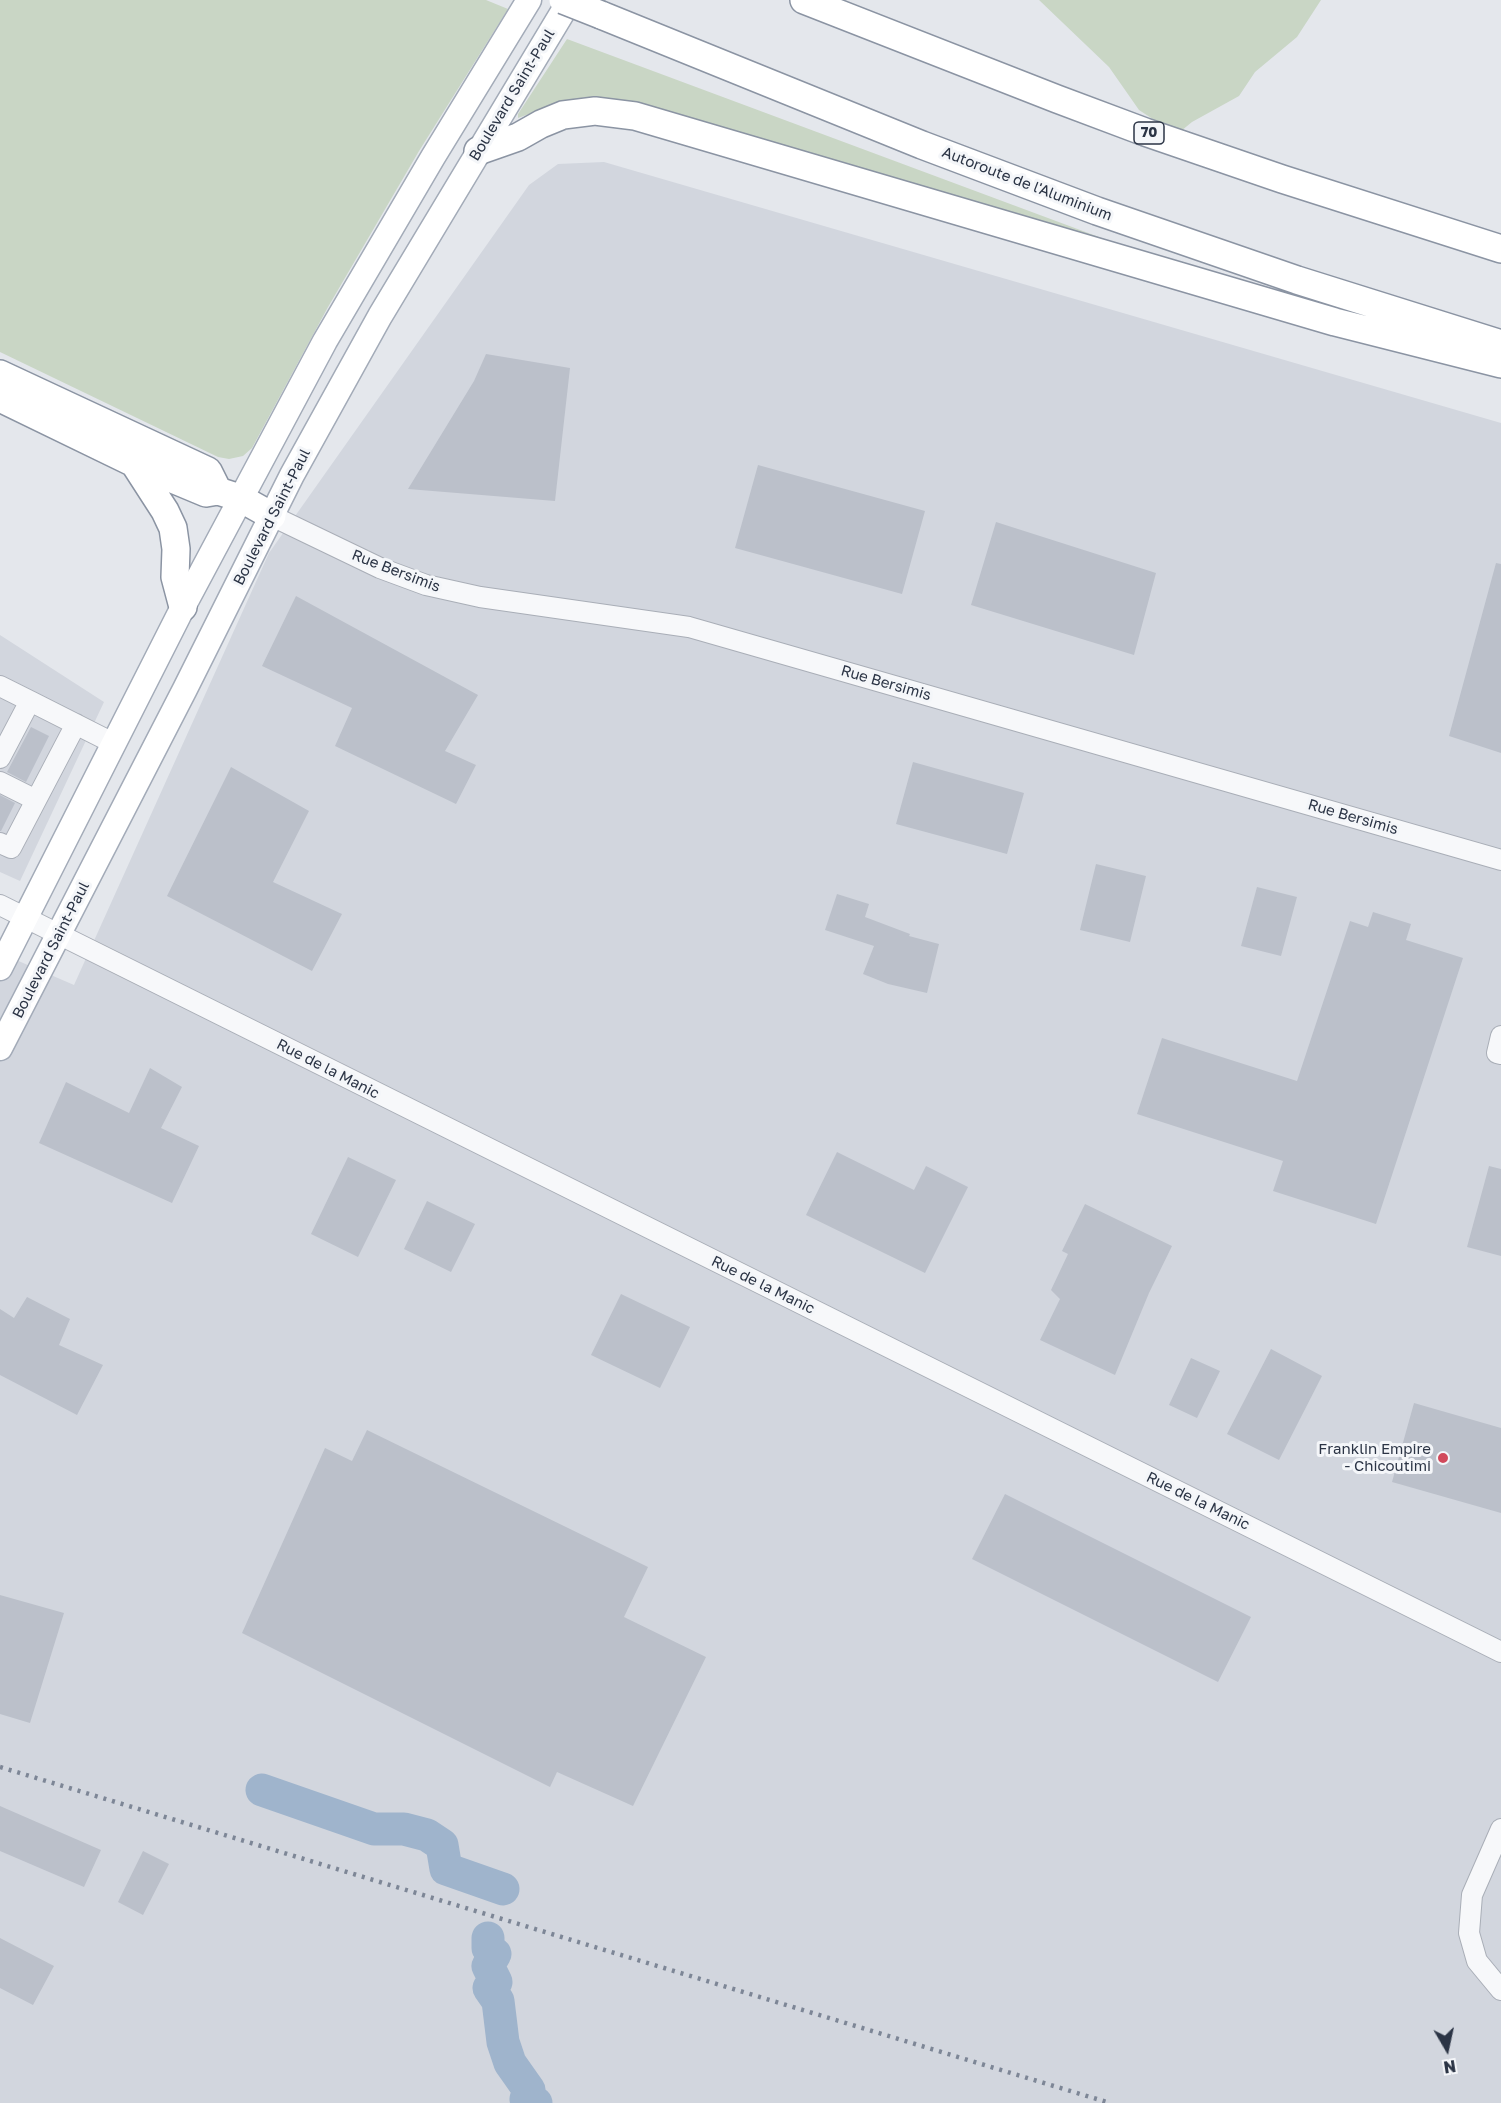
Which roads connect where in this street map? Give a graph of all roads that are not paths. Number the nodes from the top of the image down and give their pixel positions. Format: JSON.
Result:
{"nodes":[{"id":1,"x":529,"y":0,"type":"edge"},
{"id":2,"x":563,"y":0,"type":"edge"},
{"id":3,"x":570,"y":0,"type":"edge"},
{"id":4,"x":804,"y":0,"type":"edge"},
{"id":5,"x":478,"y":151,"type":"junction"},
{"id":6,"x":1501,"y":249,"type":"edge"},
{"id":7,"x":1501,"y":344,"type":"edge"},
{"id":8,"x":1501,"y":364,"type":"edge"},
{"id":9,"x":0,"y":374,"type":"edge"},
{"id":10,"x":0,"y":398,"type":"edge"},
{"id":11,"x":134,"y":463,"type":"junction"},
{"id":12,"x":229,"y":495,"type":"junction"},
{"id":13,"x":272,"y":516,"type":"junction"},
{"id":14,"x":183,"y":607,"type":"junction"},
{"id":15,"x":0,"y":686,"type":"edge"},
{"id":16,"x":30,"y":701,"type":"junction"},
{"id":17,"x":76,"y":724,"type":"junction"},
{"id":18,"x":115,"y":744,"type":"junction"},
{"id":19,"x":0,"y":758,"type":"edge"},
{"id":20,"x":0,"y":782,"type":"edge"},
{"id":21,"x":36,"y":800,"type":"junction"},
{"id":22,"x":0,"y":843,"type":"edge"},
{"id":23,"x":1501,"y":860,"type":"edge"},
{"id":24,"x":0,"y":905,"type":"edge"},
{"id":25,"x":25,"y":918,"type":"junction"},
{"id":26,"x":59,"y":935,"type":"junction"},
{"id":27,"x":0,"y":968,"type":"edge"},
{"id":28,"x":1501,"y":1036,"type":"edge"},
{"id":29,"x":0,"y":1048,"type":"edge"},
{"id":30,"x":1501,"y":1054,"type":"edge"},
{"id":31,"x":1501,"y":1652,"type":"edge"},
{"id":32,"x":1501,"y":1829,"type":"edge"},
{"id":33,"x":1501,"y":1989,"type":"edge"}],
"edges":[{"from":1,"to":12,"type":"main road"},
{"from":2,"to":7,"type":"highway","name":"Autoroute de l'Aluminium","bridge":true},
{"from":3,"to":5,"type":"main road","name":"Boulevard Saint-Paul"},
{"from":4,"to":6,"type":"highway","number":"70"},
{"from":5,"to":8,"type":"highway"},
{"from":5,"to":13,"type":"main road","name":"Boulevard Saint-Paul"},
{"from":9,"to":12,"type":"highway"},
{"from":10,"to":11,"type":"highway"},
{"from":11,"to":12,"type":"highway"},
{"from":11,"to":14,"type":"highway"},
{"from":12,"to":13,"type":"highway"},
{"from":12,"to":14,"type":"main road"},
{"from":13,"to":23,"type":"street","name":"Rue Bersimis"},
{"from":13,"to":26,"type":"main road","name":"Boulevard Saint-Paul"},
{"from":14,"to":18,"type":"main road"},
{"from":15,"to":16,"type":"street"},
{"from":16,"to":17,"type":"street"},
{"from":16,"to":19,"type":"street"},
{"from":17,"to":18,"type":"street"},
{"from":17,"to":21,"type":"street"},
{"from":18,"to":25,"type":"main road"},
{"from":20,"to":21,"type":"street"},
{"from":21,"to":22,"type":"street"},
{"from":24,"to":25,"type":"street","name":"Rue de la Manic"},
{"from":25,"to":26,"type":"street","name":"Rue de la Manic"},
{"from":25,"to":27,"type":"main road"},
{"from":26,"to":29,"type":"main road","name":"Boulevard Saint-Paul"},
{"from":26,"to":31,"type":"street","name":"Rue de la Manic"},
{"from":28,"to":30,"type":"street"},
{"from":32,"to":33,"type":"street"}]}
